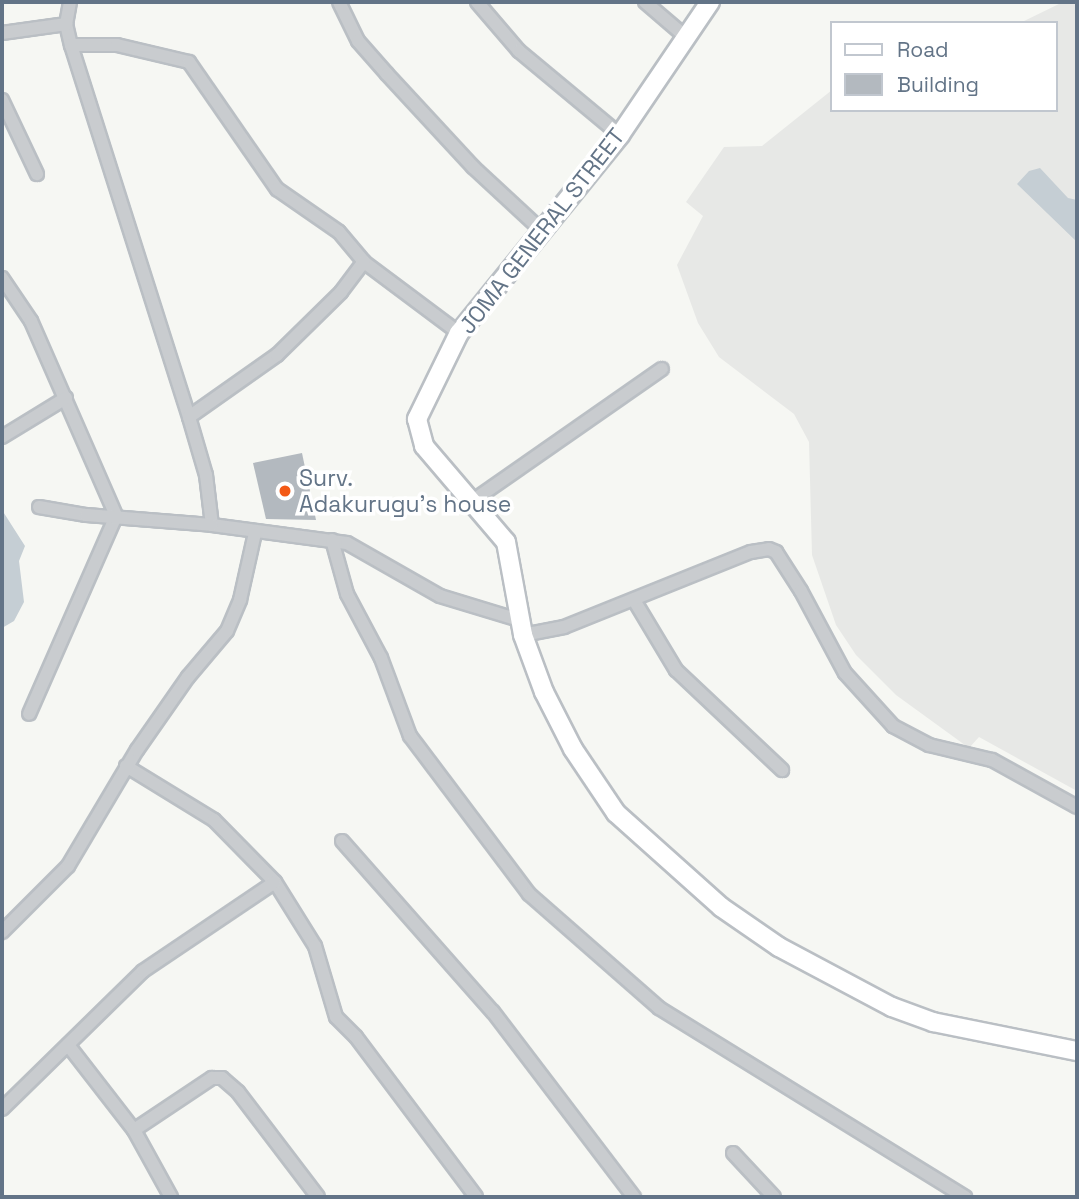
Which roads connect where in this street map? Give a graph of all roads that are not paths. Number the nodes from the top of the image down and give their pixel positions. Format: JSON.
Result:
{"nodes":[{"id":1,"x":70,"y":2,"type":"edge"},
{"id":2,"x":339,"y":2,"type":"edge"},
{"id":3,"x":477,"y":2,"type":"edge"},
{"id":4,"x":645,"y":2,"type":"edge"},
{"id":5,"x":710,"y":2,"type":"edge"},
{"id":6,"x":66,"y":24,"type":"junction"},
{"id":7,"x":2,"y":33,"type":"edge"},
{"id":8,"x":686,"y":37,"type":"junction"},
{"id":9,"x":71,"y":44,"type":"junction"},
{"id":10,"x":2,"y":100,"type":"edge"},
{"id":11,"x":620,"y":135,"type":"junction"},
{"id":12,"x":37,"y":174,"type":"dead end"},
{"id":13,"x":542,"y":231,"type":"junction"},
{"id":14,"x":364,"y":262,"type":"junction"},
{"id":15,"x":2,"y":278,"type":"edge"},
{"id":16,"x":459,"y":332,"type":"junction"},
{"id":17,"x":662,"y":369,"type":"dead end"},
{"id":18,"x":66,"y":398,"type":"junction"},
{"id":19,"x":189,"y":417,"type":"junction"},
{"id":20,"x":2,"y":437,"type":"edge"},
{"id":21,"x":474,"y":500,"type":"junction"},
{"id":22,"x":39,"y":507,"type":"dead end"},
{"id":23,"x":116,"y":516,"type":"junction"},
{"id":24,"x":212,"y":524,"type":"junction"},
{"id":25,"x":255,"y":533,"type":"junction"},
{"id":26,"x":332,"y":540,"type":"junction"},
{"id":27,"x":634,"y":600,"type":"junction"},
{"id":28,"x":521,"y":628,"type":"junction"},
{"id":29,"x":29,"y":714,"type":"dead end"},
{"id":30,"x":127,"y":766,"type":"junction"},
{"id":31,"x":782,"y":769,"type":"dead end"},
{"id":32,"x":1077,"y":807,"type":"edge"},
{"id":33,"x":342,"y":841,"type":"dead end"},
{"id":34,"x":275,"y":882,"type":"junction"},
{"id":35,"x":2,"y":932,"type":"edge"},
{"id":36,"x":68,"y":1045,"type":"junction"},
{"id":37,"x":1077,"y":1051,"type":"edge"},
{"id":38,"x":2,"y":1109,"type":"edge"},
{"id":39,"x":134,"y":1130,"type":"junction"},
{"id":40,"x":733,"y":1153,"type":"dead end"},
{"id":41,"x":172,"y":1197,"type":"edge"},
{"id":42,"x":318,"y":1197,"type":"edge"},
{"id":43,"x":477,"y":1197,"type":"edge"},
{"id":44,"x":634,"y":1197,"type":"edge"},
{"id":45,"x":774,"y":1197,"type":"edge"},
{"id":46,"x":965,"y":1197,"type":"edge"}],
"edges":[{"from":1,"to":6,"type":"street"},
{"from":2,"to":13,"type":"street"},
{"from":3,"to":11,"type":"street"},
{"from":4,"to":8,"type":"street"},
{"from":5,"to":8,"type":"street","name":"JOMA GENERAL STREET"},
{"from":6,"to":7,"type":"street"},
{"from":6,"to":9,"type":"street"},
{"from":8,"to":11,"type":"street","name":"JOMA GENERAL STREET"},
{"from":9,"to":14,"type":"street"},
{"from":9,"to":19,"type":"street"},
{"from":10,"to":12,"type":"street"},
{"from":11,"to":13,"type":"street","name":"JOMA GENERAL STREET"},
{"from":13,"to":16,"type":"street","name":"JOMA GENERAL STREET"},
{"from":14,"to":16,"type":"street"},
{"from":14,"to":19,"type":"street"},
{"from":15,"to":18,"type":"street"},
{"from":16,"to":21,"type":"street","name":"JOMA GENERAL STREET"},
{"from":17,"to":21,"type":"street"},
{"from":18,"to":20,"type":"street"},
{"from":18,"to":23,"type":"street"},
{"from":19,"to":24,"type":"street"},
{"from":21,"to":28,"type":"street","name":"JOMA GENERAL STREET"},
{"from":22,"to":23,"type":"street"},
{"from":23,"to":24,"type":"street"},
{"from":23,"to":29,"type":"street"},
{"from":24,"to":25,"type":"street"},
{"from":25,"to":26,"type":"street"},
{"from":25,"to":30,"type":"street"},
{"from":26,"to":28,"type":"street"},
{"from":26,"to":46,"type":"street"},
{"from":27,"to":28,"type":"street"},
{"from":27,"to":31,"type":"street"},
{"from":27,"to":32,"type":"street"},
{"from":28,"to":37,"type":"street","name":"JOMA GENERAL STREET"},
{"from":30,"to":34,"type":"street"},
{"from":30,"to":35,"type":"street"},
{"from":33,"to":44,"type":"street"},
{"from":34,"to":36,"type":"street"},
{"from":34,"to":43,"type":"street"},
{"from":36,"to":38,"type":"street"},
{"from":36,"to":39,"type":"street"},
{"from":39,"to":41,"type":"street"},
{"from":39,"to":42,"type":"street"},
{"from":40,"to":45,"type":"street"}]}
